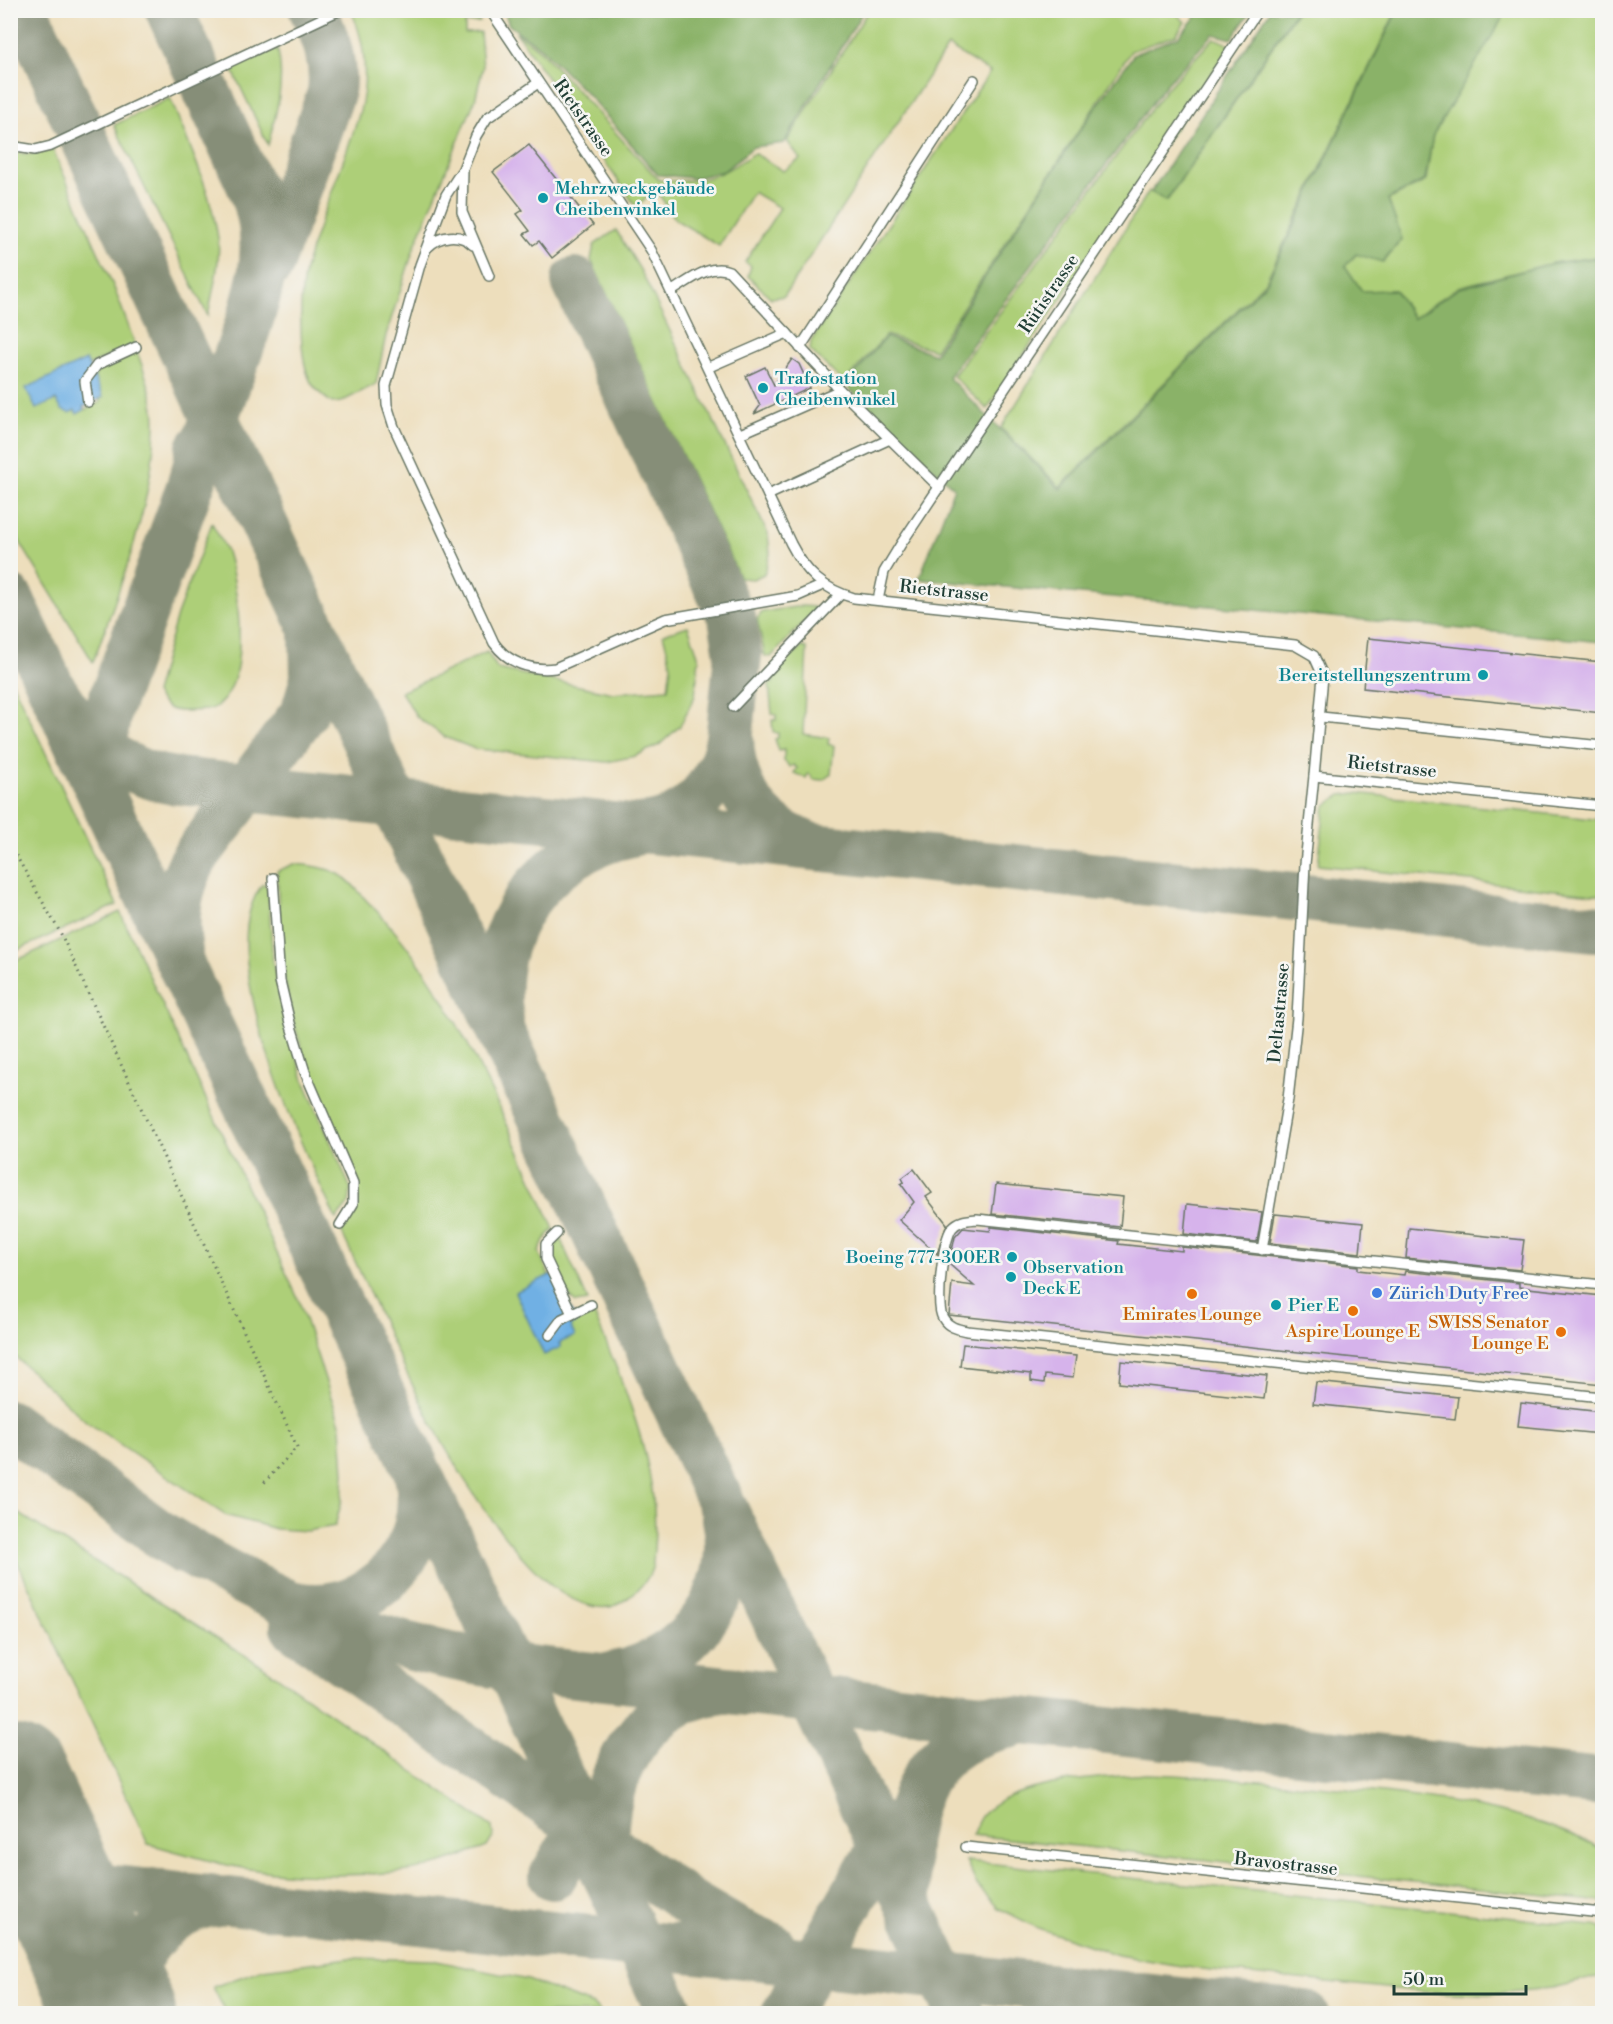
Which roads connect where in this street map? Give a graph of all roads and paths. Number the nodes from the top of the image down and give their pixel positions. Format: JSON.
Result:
{"nodes":[{"id":1,"x":340,"y":10,"type":"edge"},
{"id":2,"x":490,"y":10,"type":"edge"},
{"id":3,"x":1258,"y":10,"type":"edge"},
{"id":4,"x":974,"y":80,"type":"dead end"},
{"id":5,"x":538,"y":83,"type":"junction"},
{"id":6,"x":10,"y":146,"type":"edge"},
{"id":7,"x":463,"y":169,"type":"junction"},
{"id":8,"x":426,"y":249,"type":"junction"},
{"id":9,"x":477,"y":249,"type":"junction"},
{"id":10,"x":489,"y":276,"type":"dead end"},
{"id":11,"x":672,"y":291,"type":"junction"},
{"id":12,"x":787,"y":333,"type":"junction"},
{"id":13,"x":136,"y":347,"type":"dead end"},
{"id":14,"x":800,"y":348,"type":"junction"},
{"id":15,"x":709,"y":368,"type":"junction"},
{"id":16,"x":840,"y":390,"type":"junction"},
{"id":17,"x":88,"y":402,"type":"dead end"},
{"id":18,"x":740,"y":434,"type":"junction"},
{"id":19,"x":890,"y":439,"type":"junction"},
{"id":20,"x":940,"y":488,"type":"junction"},
{"id":21,"x":768,"y":495,"type":"junction"},
{"id":22,"x":823,"y":585,"type":"junction"},
{"id":23,"x":842,"y":594,"type":"junction"},
{"id":24,"x":878,"y":600,"type":"junction"},
{"id":25,"x":733,"y":707,"type":"dead end"},
{"id":26,"x":1321,"y":717,"type":"junction"},
{"id":27,"x":1602,"y":746,"type":"edge"},
{"id":28,"x":1314,"y":776,"type":"junction"},
{"id":29,"x":1602,"y":806,"type":"edge"},
{"id":30,"x":10,"y":845,"type":"edge"},
{"id":31,"x":273,"y":878,"type":"dead end"},
{"id":32,"x":340,"y":1225,"type":"dead end"},
{"id":33,"x":557,"y":1233,"type":"dead end"},
{"id":34,"x":1262,"y":1250,"type":"junction"},
{"id":35,"x":1602,"y":1285,"type":"edge"},
{"id":36,"x":591,"y":1305,"type":"dead end"},
{"id":37,"x":572,"y":1314,"type":"junction"},
{"id":38,"x":550,"y":1335,"type":"dead end"},
{"id":39,"x":1602,"y":1397,"type":"edge"},
{"id":40,"x":262,"y":1485,"type":"dead end"},
{"id":41,"x":966,"y":1847,"type":"dead end"},
{"id":42,"x":1602,"y":1913,"type":"edge"}],
"edges":[{"from":1,"to":6,"type":"lane"},
{"from":2,"to":5,"type":"lane","name":"Rietstrasse"},
{"from":3,"to":20,"type":"lane","name":"Rütistrasse"},
{"from":4,"to":14,"type":"lane"},
{"from":5,"to":7,"type":"lane"},
{"from":5,"to":11,"type":"lane","name":"Rietstrasse"},
{"from":7,"to":8,"type":"lane"},
{"from":7,"to":9,"type":"lane"},
{"from":8,"to":9,"type":"lane"},
{"from":8,"to":22,"type":"lane"},
{"from":9,"to":10,"type":"lane"},
{"from":11,"to":12,"type":"lane"},
{"from":11,"to":15,"type":"lane","name":"Rietstrasse"},
{"from":12,"to":14,"type":"lane"},
{"from":12,"to":15,"type":"lane"},
{"from":13,"to":17,"type":"lane"},
{"from":14,"to":16,"type":"lane"},
{"from":15,"to":18,"type":"lane","name":"Rietstrasse"},
{"from":16,"to":18,"type":"lane"},
{"from":16,"to":19,"type":"lane"},
{"from":18,"to":21,"type":"lane","name":"Rietstrasse"},
{"from":19,"to":20,"type":"lane"},
{"from":19,"to":21,"type":"lane"},
{"from":20,"to":24,"type":"lane","name":"Rütistrasse"},
{"from":21,"to":22,"type":"lane","name":"Rietstrasse"},
{"from":22,"to":23,"type":"lane","name":"Rietstrasse"},
{"from":23,"to":24,"type":"lane","name":"Rietstrasse"},
{"from":23,"to":25,"type":"lane"},
{"from":24,"to":26,"type":"lane","name":"Rietstrasse"},
{"from":26,"to":27,"type":"lane"},
{"from":26,"to":28,"type":"lane","name":"Rietstrasse"},
{"from":28,"to":29,"type":"lane","name":"Rietstrasse"},
{"from":28,"to":34,"type":"lane","name":"Deltastrasse"},
{"from":30,"to":40,"type":"path"},
{"from":31,"to":32,"type":"lane"},
{"from":33,"to":37,"type":"lane"},
{"from":34,"to":35,"type":"lane"},
{"from":34,"to":39,"type":"lane"},
{"from":36,"to":37,"type":"lane"},
{"from":37,"to":38,"type":"lane"},
{"from":41,"to":42,"type":"lane","name":"Bravostrasse"}]}
